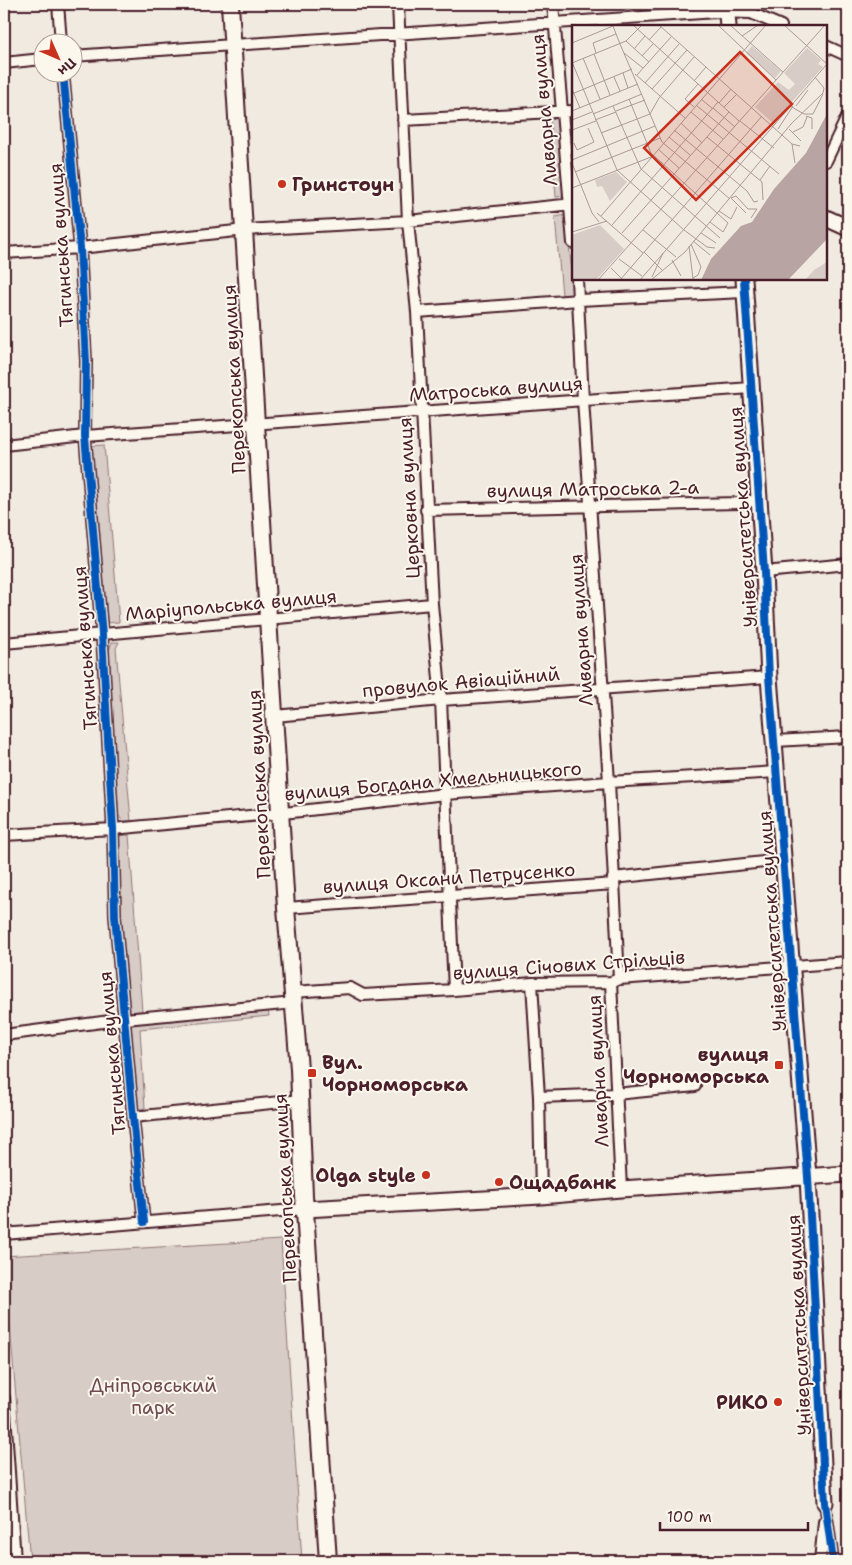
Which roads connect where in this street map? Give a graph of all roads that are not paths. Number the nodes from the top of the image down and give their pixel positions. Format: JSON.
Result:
{"nodes":[{"id":1,"x":58,"y":4,"type":"edge"},
{"id":2,"x":230,"y":4,"type":"edge"},
{"id":3,"x":398,"y":4,"type":"edge"},
{"id":4,"x":553,"y":4,"type":"edge"},
{"id":5,"x":727,"y":14,"type":"edge"},
{"id":6,"x":554,"y":23,"type":"junction"},
{"id":7,"x":779,"y":25,"type":"edge"},
{"id":8,"x":60,"y":32,"type":"edge"},
{"id":9,"x":400,"y":33,"type":"junction"},
{"id":10,"x":232,"y":45,"type":"junction"},
{"id":11,"x":827,"y":46,"type":"edge"},
{"id":12,"x":82,"y":55,"type":"edge"},
{"id":13,"x":848,"y":56,"type":"edge"},
{"id":14,"x":32,"y":60,"type":"edge"},
{"id":15,"x":4,"y":63,"type":"edge"},
{"id":16,"x":64,"y":82,"type":"edge"},
{"id":17,"x":572,"y":111,"type":"edge"},
{"id":18,"x":562,"y":112,"type":"junction"},
{"id":19,"x":848,"y":115,"type":"edge"},
{"id":20,"x":403,"y":120,"type":"junction"},
{"id":21,"x":827,"y":159,"type":"edge"},
{"id":22,"x":571,"y":204,"type":"edge"},
{"id":23,"x":827,"y":218,"type":"edge"},
{"id":24,"x":408,"y":221,"type":"junction"},
{"id":25,"x":572,"y":223,"type":"edge"},
{"id":26,"x":848,"y":228,"type":"edge"},
{"id":27,"x":245,"y":230,"type":"junction"},
{"id":28,"x":80,"y":248,"type":"junction"},
{"id":29,"x":4,"y":253,"type":"edge"},
{"id":30,"x":577,"y":280,"type":"edge"},
{"id":31,"x":744,"y":285,"type":"edge"},
{"id":32,"x":579,"y":300,"type":"junction"},
{"id":33,"x":417,"y":312,"type":"junction"},
{"id":34,"x":751,"y":388,"type":"junction"},
{"id":35,"x":583,"y":400,"type":"junction"},
{"id":36,"x":422,"y":412,"type":"junction"},
{"id":37,"x":257,"y":425,"type":"junction"},
{"id":38,"x":84,"y":436,"type":"junction"},
{"id":39,"x":4,"y":445,"type":"edge"},
{"id":40,"x":759,"y":500,"type":"junction"},
{"id":41,"x":590,"y":507,"type":"junction"},
{"id":42,"x":426,"y":510,"type":"junction"},
{"id":43,"x":848,"y":564,"type":"edge"},
{"id":44,"x":764,"y":572,"type":"junction"},
{"id":45,"x":432,"y":604,"type":"junction"},
{"id":46,"x":269,"y":620,"type":"junction"},
{"id":47,"x":102,"y":635,"type":"junction"},
{"id":48,"x":4,"y":643,"type":"edge"},
{"id":49,"x":769,"y":677,"type":"junction"},
{"id":50,"x":602,"y":688,"type":"junction"},
{"id":51,"x":441,"y":700,"type":"junction"},
{"id":52,"x":275,"y":716,"type":"junction"},
{"id":53,"x":848,"y":737,"type":"edge"},
{"id":54,"x":775,"y":741,"type":"junction"},
{"id":55,"x":777,"y":772,"type":"junction"},
{"id":56,"x":609,"y":782,"type":"junction"},
{"id":57,"x":445,"y":794,"type":"junction"},
{"id":58,"x":280,"y":813,"type":"junction"},
{"id":59,"x":113,"y":829,"type":"junction"},
{"id":60,"x":4,"y":835,"type":"edge"},
{"id":61,"x":783,"y":860,"type":"junction"},
{"id":62,"x":613,"y":881,"type":"junction"},
{"id":63,"x":448,"y":895,"type":"junction"},
{"id":64,"x":286,"y":908,"type":"junction"},
{"id":65,"x":848,"y":962,"type":"edge"},
{"id":66,"x":791,"y":966,"type":"junction"},
{"id":67,"x":615,"y":980,"type":"junction"},
{"id":68,"x":532,"y":984,"type":"junction"},
{"id":69,"x":454,"y":990,"type":"junction"},
{"id":70,"x":294,"y":997,"type":"junction"},
{"id":71,"x":125,"y":1018,"type":"junction"},
{"id":72,"x":4,"y":1035,"type":"edge"},
{"id":73,"x":695,"y":1086,"type":"dead end"},
{"id":74,"x":616,"y":1094,"type":"junction"},
{"id":75,"x":539,"y":1096,"type":"junction"},
{"id":76,"x":301,"y":1100,"type":"junction"},
{"id":77,"x":133,"y":1116,"type":"junction"},
{"id":78,"x":848,"y":1174,"type":"edge"},
{"id":79,"x":808,"y":1177,"type":"junction"},
{"id":80,"x":621,"y":1189,"type":"junction"},
{"id":81,"x":541,"y":1196,"type":"junction"},
{"id":82,"x":305,"y":1209,"type":"junction"},
{"id":83,"x":144,"y":1222,"type":"junction"},
{"id":84,"x":4,"y":1234,"type":"edge"},
{"id":85,"x":4,"y":1398,"type":"edge"},
{"id":86,"x":4,"y":1416,"type":"edge"},
{"id":87,"x":826,"y":1504,"type":"junction"},
{"id":88,"x":14,"y":1530,"type":"junction"},
{"id":89,"x":4,"y":1538,"type":"edge"},
{"id":90,"x":15,"y":1561,"type":"edge"},
{"id":91,"x":328,"y":1561,"type":"edge"},
{"id":92,"x":820,"y":1561,"type":"edge"},
{"id":93,"x":833,"y":1561,"type":"edge"}],
"edges":[{"from":1,"to":8,"type":"street"},
{"from":2,"to":10,"type":"main road","name":"Перекопська вулиця"},
{"from":3,"to":9,"type":"street","name":"Церковна вулиця"},
{"from":4,"to":6,"type":"street","name":"Ливарна вулиця"},
{"from":5,"to":6,"type":"street"},
{"from":5,"to":7,"type":"street"},
{"from":6,"to":9,"type":"street"},
{"from":6,"to":18,"type":"street","name":"Ливарна вулиця"},
{"from":9,"to":10,"type":"street"},
{"from":9,"to":20,"type":"street","name":"Церковна вулиця"},
{"from":10,"to":12,"type":"street"},
{"from":10,"to":27,"type":"main road","name":"Перекопська вулиця"},
{"from":11,"to":13,"type":"street"},
{"from":14,"to":15,"type":"street"},
{"from":16,"to":28,"type":"street","name":"Тягинська вулиця"},
{"from":17,"to":18,"type":"street"},
{"from":18,"to":20,"type":"street"},
{"from":18,"to":22,"type":"street","name":"Ливарна вулиця"},
{"from":19,"to":21,"type":"street"},
{"from":20,"to":24,"type":"street","name":"Церковна вулиця"},
{"from":22,"to":24,"type":"street"},
{"from":22,"to":25,"type":"street","name":"Ливарна вулиця"},
{"from":23,"to":26,"type":"street"},
{"from":24,"to":27,"type":"street"},
{"from":24,"to":33,"type":"street","name":"Церковна вулиця"},
{"from":27,"to":28,"type":"street"},
{"from":27,"to":37,"type":"main road","name":"Перекопська вулиця"},
{"from":28,"to":29,"type":"street"},
{"from":28,"to":38,"type":"street","name":"Тягинська вулиця"},
{"from":30,"to":32,"type":"street","name":"Ливарна вулиця"},
{"from":31,"to":32,"type":"street"},
{"from":31,"to":34,"type":"street","name":"Університетська вулиця"},
{"from":32,"to":33,"type":"street"},
{"from":32,"to":35,"type":"street","name":"Ливарна вулиця"},
{"from":33,"to":36,"type":"street","name":"Церковна вулиця"},
{"from":34,"to":35,"type":"street","name":"Матроська вулиця"},
{"from":34,"to":40,"type":"street","name":"Університетська вулиця"},
{"from":35,"to":36,"type":"street","name":"Матроська вулиця"},
{"from":35,"to":41,"type":"street","name":"Ливарна вулиця"},
{"from":36,"to":37,"type":"street","name":"Матроська вулиця"},
{"from":36,"to":42,"type":"street","name":"Церковна вулиця"},
{"from":37,"to":38,"type":"street","name":"Матроська вулиця"},
{"from":37,"to":46,"type":"main road","name":"Перекопська вулиця"},
{"from":38,"to":39,"type":"street","name":"Матроська вулиця"},
{"from":38,"to":47,"type":"street","name":"Тягинська вулиця"},
{"from":40,"to":41,"type":"street","name":"вулиця Матроська 2-а"},
{"from":40,"to":44,"type":"street","name":"Університетська вулиця"},
{"from":41,"to":42,"type":"street","name":"вулиця Матроська 2-а"},
{"from":41,"to":50,"type":"street","name":"Ливарна вулиця"},
{"from":42,"to":45,"type":"street","name":"Церковна вулиця"},
{"from":43,"to":44,"type":"street"},
{"from":44,"to":49,"type":"street","name":"Університетська вулиця"},
{"from":45,"to":46,"type":"street","name":"Маріупольська вулиця"},
{"from":45,"to":51,"type":"street","name":"Церковна вулиця"},
{"from":46,"to":47,"type":"street","name":"Маріупольська вулиця"},
{"from":46,"to":52,"type":"main road","name":"Перекопська вулиця"},
{"from":47,"to":48,"type":"street","name":"Маріупольська вулиця"},
{"from":47,"to":59,"type":"street","name":"Тягинська вулиця"},
{"from":49,"to":50,"type":"street","name":"провулок Авіаційний"},
{"from":49,"to":54,"type":"street","name":"Університетська вулиця"},
{"from":50,"to":51,"type":"street","name":"провулок Авіаційний"},
{"from":50,"to":56,"type":"street","name":"Ливарна вулиця"},
{"from":51,"to":52,"type":"street","name":"провулок Авіаційний"},
{"from":51,"to":57,"type":"street","name":"Церковна вулиця"},
{"from":52,"to":58,"type":"main road","name":"Перекопська вулиця"},
{"from":53,"to":54,"type":"street"},
{"from":54,"to":55,"type":"street","name":"Університетська вулиця"},
{"from":55,"to":56,"type":"street","name":"вулиця Богдана Хмельницького"},
{"from":55,"to":61,"type":"street","name":"Університетська вулиця"},
{"from":56,"to":57,"type":"street","name":"вулиця Богдана Хмельницького"},
{"from":56,"to":62,"type":"street","name":"Ливарна вулиця"},
{"from":57,"to":58,"type":"street","name":"вулиця Богдана Хмельницького"},
{"from":57,"to":63,"type":"street","name":"Церковна вулиця"},
{"from":58,"to":59,"type":"street","name":"вулиця Богдана Хмельницького"},
{"from":58,"to":64,"type":"main road","name":"Перекопська вулиця"},
{"from":59,"to":60,"type":"street","name":"вулиця Богдана Хмельницького"},
{"from":59,"to":71,"type":"street","name":"Тягинська вулиця"},
{"from":61,"to":62,"type":"street","name":"вулиця Оксани Петрусенко"},
{"from":61,"to":66,"type":"street","name":"Університетська вулиця"},
{"from":62,"to":63,"type":"street","name":"вулиця Оксани Петрусенко"},
{"from":62,"to":67,"type":"street","name":"Ливарна вулиця"},
{"from":63,"to":64,"type":"street","name":"вулиця Оксани Петрусенко"},
{"from":63,"to":69,"type":"street","name":"Церковна вулиця"},
{"from":64,"to":70,"type":"main road","name":"Перекопська вулиця"},
{"from":65,"to":66,"type":"street","name":"вулиця Січових Стрільців"},
{"from":66,"to":67,"type":"street","name":"вулиця Січових Стрільців"},
{"from":66,"to":79,"type":"street","name":"Університетська вулиця"},
{"from":67,"to":68,"type":"street","name":"вулиця Січових Стрільців"},
{"from":67,"to":74,"type":"street","name":"Ливарна вулиця"},
{"from":68,"to":69,"type":"street","name":"вулиця Січових Стрільців"},
{"from":68,"to":75,"type":"street"},
{"from":69,"to":70,"type":"street","name":"вулиця Січових Стрільців"},
{"from":70,"to":71,"type":"street","name":"вулиця Січових Стрільців"},
{"from":70,"to":76,"type":"main road","name":"Перекопська вулиця"},
{"from":71,"to":72,"type":"street","name":"вулиця Січових Стрільців"},
{"from":71,"to":77,"type":"street","name":"Тягинська вулиця"},
{"from":73,"to":74,"type":"street"},
{"from":74,"to":75,"type":"street"},
{"from":74,"to":80,"type":"street","name":"Ливарна вулиця"},
{"from":75,"to":81,"type":"street"},
{"from":76,"to":77,"type":"street"},
{"from":76,"to":82,"type":"main road","name":"Перекопська вулиця"},
{"from":77,"to":83,"type":"street","name":"Тягинська вулиця"},
{"from":78,"to":79,"type":"street"},
{"from":79,"to":80,"type":"street"},
{"from":79,"to":87,"type":"street","name":"Університетська вулиця"},
{"from":80,"to":81,"type":"street"},
{"from":81,"to":82,"type":"street"},
{"from":82,"to":83,"type":"street"},
{"from":82,"to":91,"type":"main road","name":"Перекопська вулиця"},
{"from":83,"to":84,"type":"street"},
{"from":85,"to":86,"type":"street"},
{"from":86,"to":88,"type":"street"},
{"from":87,"to":92,"type":"street","name":"Університетська вулиця"},
{"from":87,"to":93,"type":"street","name":"Університетська вулиця"},
{"from":88,"to":89,"type":"street"},
{"from":88,"to":90,"type":"street"}]}
